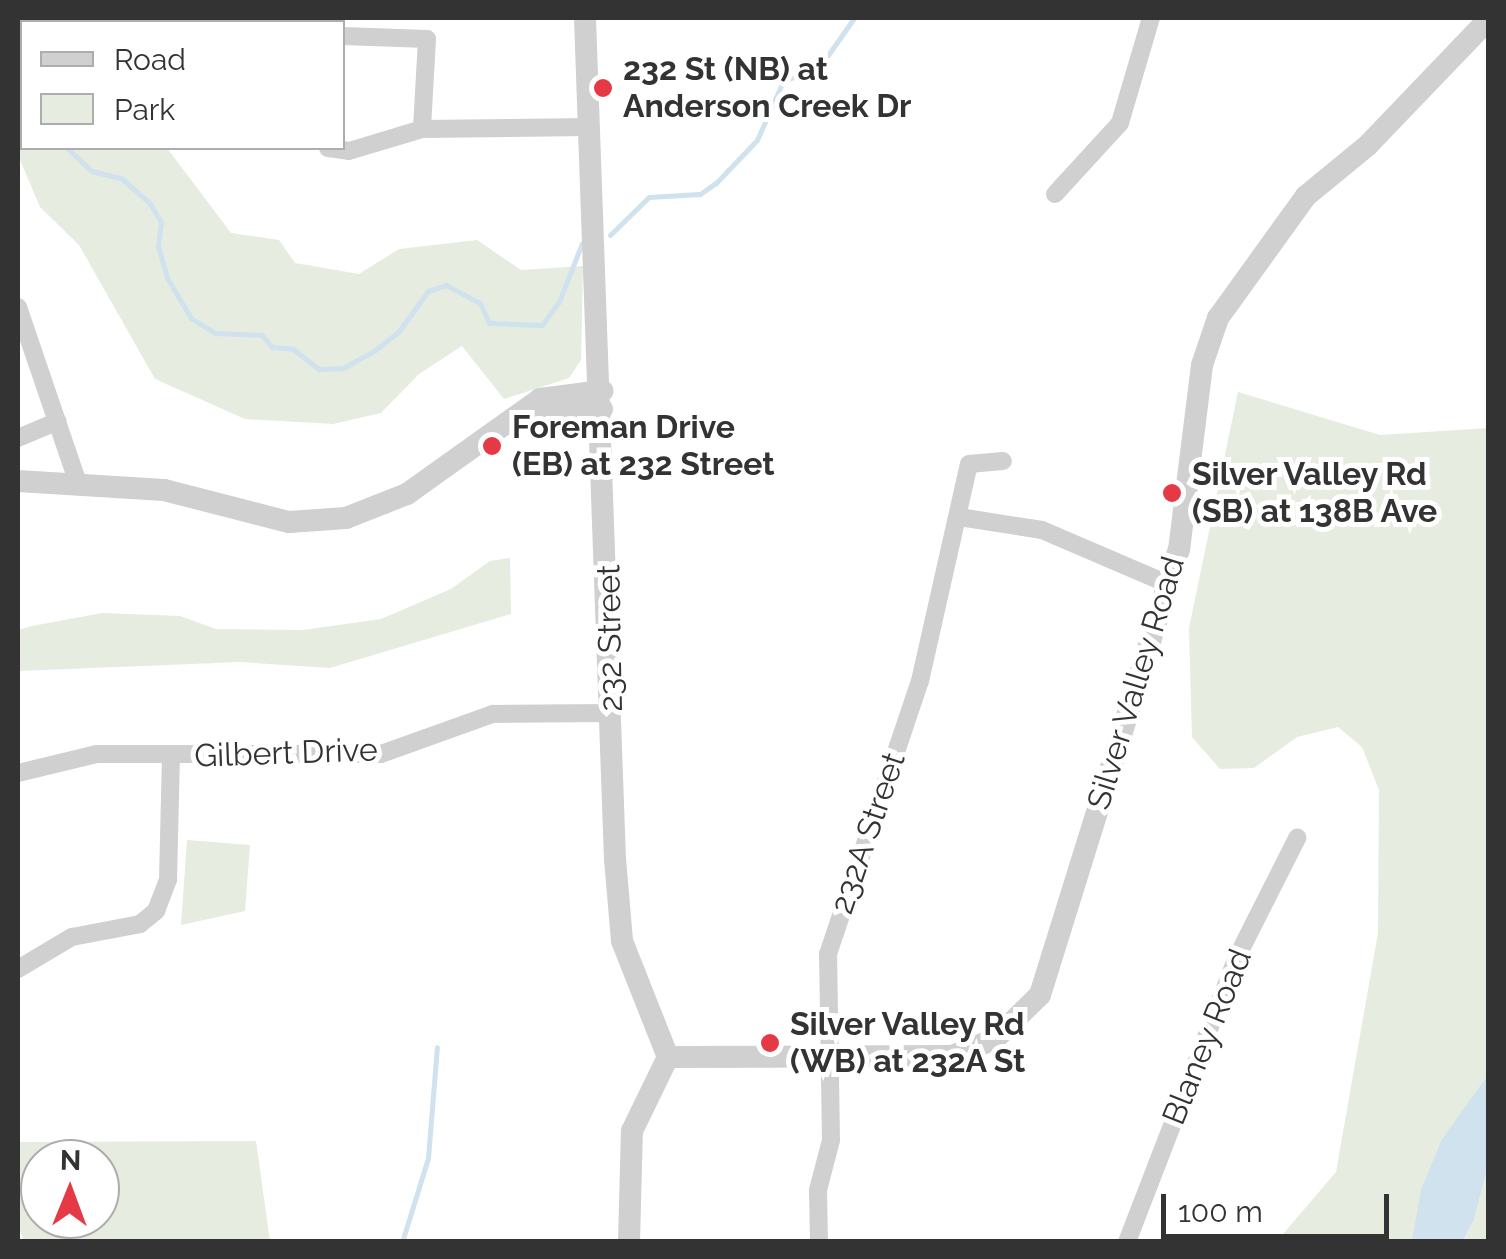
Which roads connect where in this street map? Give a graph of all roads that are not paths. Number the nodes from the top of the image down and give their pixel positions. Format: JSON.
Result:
{"nodes":[{"id":1,"x":585,"y":18,"type":"edge"},
{"id":2,"x":1151,"y":18,"type":"edge"},
{"id":3,"x":1488,"y":20,"type":"edge"},
{"id":4,"x":345,"y":36,"type":"edge"},
{"id":5,"x":588,"y":127,"type":"junction"},
{"id":6,"x":422,"y":129,"type":"junction"},
{"id":7,"x":342,"y":150,"type":"edge"},
{"id":8,"x":1055,"y":194,"type":"dead end"},
{"id":9,"x":18,"y":308,"type":"edge"},
{"id":10,"x":602,"y":400,"type":"junction"},
{"id":11,"x":58,"y":421,"type":"junction"},
{"id":12,"x":18,"y":438,"type":"edge"},
{"id":13,"x":1003,"y":461,"type":"dead end"},
{"id":14,"x":77,"y":480,"type":"junction"},
{"id":15,"x":18,"y":481,"type":"edge"},
{"id":16,"x":960,"y":517,"type":"junction"},
{"id":17,"x":1168,"y":584,"type":"junction"},
{"id":18,"x":611,"y":713,"type":"junction"},
{"id":19,"x":171,"y":756,"type":"junction"},
{"id":20,"x":18,"y":773,"type":"edge"},
{"id":21,"x":1298,"y":838,"type":"dead end"},
{"id":22,"x":18,"y":969,"type":"edge"},
{"id":23,"x":668,"y":1057,"type":"junction"},
{"id":24,"x":830,"y":1060,"type":"junction"},
{"id":25,"x":629,"y":1242,"type":"edge"},
{"id":26,"x":818,"y":1242,"type":"edge"},
{"id":27,"x":1127,"y":1242,"type":"edge"}],
"edges":[{"from":1,"to":5,"type":"street","name":"232 Street"},
{"from":2,"to":8,"type":"street"},
{"from":3,"to":17,"type":"street","name":"Silver Valley Road"},
{"from":4,"to":6,"type":"street"},
{"from":5,"to":6,"type":"street"},
{"from":5,"to":10,"type":"street","name":"232 Street"},
{"from":6,"to":7,"type":"street"},
{"from":9,"to":11,"type":"street"},
{"from":10,"to":14,"type":"street"},
{"from":10,"to":18,"type":"street","name":"232 Street"},
{"from":11,"to":12,"type":"street"},
{"from":11,"to":14,"type":"street"},
{"from":13,"to":16,"type":"street","name":"232A Street"},
{"from":14,"to":15,"type":"street"},
{"from":16,"to":17,"type":"street"},
{"from":16,"to":24,"type":"street","name":"232A Street"},
{"from":17,"to":24,"type":"street","name":"Silver Valley Road"},
{"from":18,"to":19,"type":"street","name":"Gilbert Drive"},
{"from":18,"to":23,"type":"street","name":"232 Street"},
{"from":19,"to":20,"type":"street","name":"Gilbert Drive"},
{"from":19,"to":22,"type":"street"},
{"from":21,"to":27,"type":"street","name":"Blaney Road"},
{"from":23,"to":24,"type":"street","name":"Silver Valley Road"},
{"from":23,"to":25,"type":"street"},
{"from":24,"to":26,"type":"street","name":"232A Street"}]}
